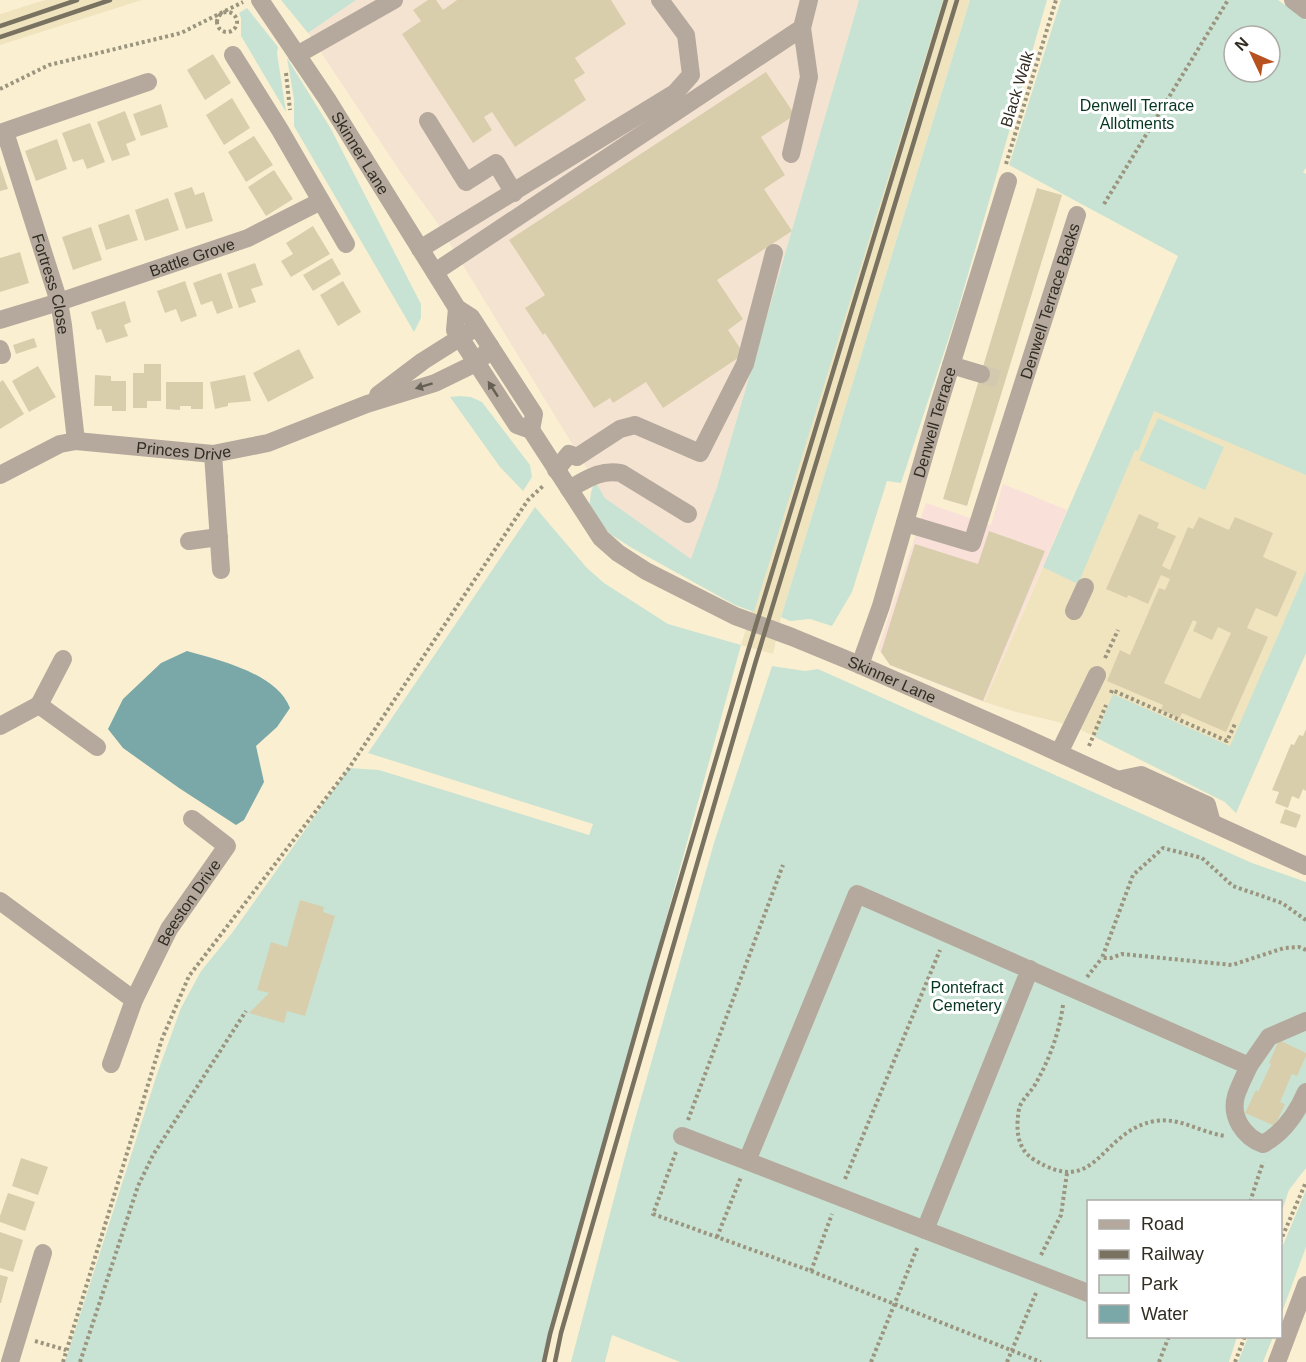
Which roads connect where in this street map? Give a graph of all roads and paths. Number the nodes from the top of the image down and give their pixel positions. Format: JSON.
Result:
{"nodes":[{"id":1,"x":247,"y":0,"type":"edge"},
{"id":2,"x":261,"y":0,"type":"edge"},
{"id":3,"x":394,"y":0,"type":"edge"},
{"id":4,"x":660,"y":0,"type":"edge"},
{"id":5,"x":809,"y":0,"type":"edge"},
{"id":6,"x":1056,"y":0,"type":"edge"},
{"id":7,"x":1228,"y":0,"type":"edge"},
{"id":8,"x":1293,"y":0,"type":"edge"},
{"id":9,"x":1306,"y":10,"type":"edge"},
{"id":10,"x":222,"y":13,"type":"junction"},
{"id":11,"x":802,"y":28,"type":"junction"},
{"id":12,"x":233,"y":55,"type":"dead end"},
{"id":13,"x":291,"y":61,"type":"junction"},
{"id":14,"x":148,"y":82,"type":"dead end"},
{"id":15,"x":0,"y":89,"type":"edge"},
{"id":16,"x":428,"y":121,"type":"dead end"},
{"id":17,"x":280,"y":129,"type":"junction"},
{"id":18,"x":2,"y":132,"type":"edge"},
{"id":19,"x":790,"y":154,"type":"dead end"},
{"id":20,"x":1008,"y":181,"type":"joint"},
{"id":21,"x":514,"y":193,"type":"junction"},
{"id":22,"x":321,"y":201,"type":"junction"},
{"id":23,"x":1104,"y":204,"type":"dead end"},
{"id":24,"x":1077,"y":214,"type":"dead end"},
{"id":25,"x":346,"y":244,"type":"dead end"},
{"id":26,"x":420,"y":249,"type":"junction"},
{"id":27,"x":774,"y":253,"type":"dead end"},
{"id":28,"x":435,"y":272,"type":"junction"},
{"id":29,"x":59,"y":302,"type":"junction"},
{"id":30,"x":457,"y":308,"type":"junction"},
{"id":31,"x":0,"y":320,"type":"edge"},
{"id":32,"x":477,"y":327,"type":"junction"},
{"id":33,"x":460,"y":338,"type":"junction"},
{"id":34,"x":490,"y":346,"type":"junction"},
{"id":35,"x":476,"y":363,"type":"junction"},
{"id":36,"x":951,"y":365,"type":"junction"},
{"id":37,"x":981,"y":374,"type":"tunnel mouth"},
{"id":38,"x":367,"y":404,"type":"junction"},
{"id":39,"x":531,"y":430,"type":"junction"},
{"id":40,"x":76,"y":441,"type":"junction"},
{"id":41,"x":213,"y":454,"type":"junction"},
{"id":42,"x":0,"y":475,"type":"edge"},
{"id":43,"x":552,"y":476,"type":"junction"},
{"id":44,"x":569,"y":489,"type":"junction"},
{"id":45,"x":688,"y":514,"type":"dead end"},
{"id":46,"x":905,"y":523,"type":"junction"},
{"id":47,"x":219,"y":537,"type":"junction"},
{"id":48,"x":189,"y":542,"type":"dead end"},
{"id":49,"x":221,"y":570,"type":"dead end"},
{"id":50,"x":1085,"y":587,"type":"dead end"},
{"id":51,"x":1074,"y":611,"type":"dead end"},
{"id":52,"x":1118,"y":630,"type":"dead end"},
{"id":53,"x":63,"y":660,"type":"dead end"},
{"id":54,"x":860,"y":665,"type":"junction"},
{"id":55,"x":1097,"y":675,"type":"joint"},
{"id":56,"x":39,"y":705,"type":"junction"},
{"id":57,"x":1235,"y":723,"type":"dead end"},
{"id":58,"x":0,"y":726,"type":"edge"},
{"id":59,"x":1089,"y":746,"type":"dead end"},
{"id":60,"x":97,"y":747,"type":"dead end"},
{"id":61,"x":1059,"y":753,"type":"junction"},
{"id":62,"x":192,"y":819,"type":"dead end"},
{"id":63,"x":1304,"y":859,"type":"edge"},
{"id":64,"x":783,"y":865,"type":"dead end"},
{"id":65,"x":0,"y":901,"type":"edge"},
{"id":66,"x":1306,"y":920,"type":"edge"},
{"id":67,"x":947,"y":933,"type":"junction"},
{"id":68,"x":1306,"y":950,"type":"edge"},
{"id":69,"x":1102,"y":958,"type":"junction"},
{"id":70,"x":1030,"y":969,"type":"junction"},
{"id":71,"x":1077,"y":989,"type":"junction"},
{"id":72,"x":134,"y":1000,"type":"junction"},
{"id":73,"x":246,"y":1011,"type":"dead end"},
{"id":74,"x":1306,"y":1020,"type":"edge"},
{"id":75,"x":111,"y":1064,"type":"dead end"},
{"id":76,"x":1249,"y":1066,"type":"junction"},
{"id":77,"x":1306,"y":1092,"type":"edge"},
{"id":78,"x":1240,"y":1125,"type":"junction"},
{"id":79,"x":682,"y":1136,"type":"junction"},
{"id":80,"x":1271,"y":1140,"type":"junction"},
{"id":81,"x":747,"y":1161,"type":"junction"},
{"id":82,"x":1067,"y":1173,"type":"junction"},
{"id":83,"x":1306,"y":1182,"type":"edge"},
{"id":84,"x":838,"y":1197,"type":"junction"},
{"id":85,"x":1251,"y":1200,"type":"edge"},
{"id":86,"x":925,"y":1230,"type":"junction"},
{"id":87,"x":717,"y":1237,"type":"junction"},
{"id":88,"x":1282,"y":1240,"type":"edge"},
{"id":89,"x":43,"y":1253,"type":"dead end"},
{"id":90,"x":811,"y":1271,"type":"junction"},
{"id":91,"x":1038,"y":1274,"type":"junction"},
{"id":92,"x":1306,"y":1285,"type":"edge"},
{"id":93,"x":1087,"y":1292,"type":"edge"},
{"id":94,"x":895,"y":1304,"type":"junction"},
{"id":95,"x":9,"y":1333,"type":"edge"},
{"id":96,"x":1168,"y":1338,"type":"edge"},
{"id":97,"x":1244,"y":1338,"type":"edge"},
{"id":98,"x":66,"y":1350,"type":"junction"},
{"id":99,"x":1012,"y":1350,"type":"junction"},
{"id":100,"x":9,"y":1362,"type":"edge"},
{"id":101,"x":63,"y":1362,"type":"edge"},
{"id":102,"x":80,"y":1362,"type":"edge"},
{"id":103,"x":872,"y":1362,"type":"edge"},
{"id":104,"x":1007,"y":1362,"type":"edge"},
{"id":105,"x":1041,"y":1362,"type":"edge"},
{"id":106,"x":1159,"y":1362,"type":"edge"},
{"id":107,"x":1235,"y":1362,"type":"edge"},
{"id":108,"x":1277,"y":1362,"type":"edge"}],
"edges":[{"from":1,"to":10,"type":"path"},
{"from":2,"to":13,"type":"street","name":"Skinner Lane"},
{"from":3,"to":13,"type":"street"},
{"from":4,"to":21,"type":"street"},
{"from":5,"to":11,"type":"street"},
{"from":6,"to":20,"type":"path","name":"Black Walk"},
{"from":7,"to":23,"type":"path"},
{"from":8,"to":9,"type":"street"},
{"from":10,"to":10,"type":"path"},
{"from":10,"to":15,"type":"path"},
{"from":11,"to":19,"type":"street"},
{"from":11,"to":28,"type":"street"},
{"from":12,"to":17,"type":"street"},
{"from":13,"to":17,"type":"path"},
{"from":13,"to":26,"type":"street","name":"Skinner Lane"},
{"from":14,"to":18,"type":"street","name":"Fortress Close"},
{"from":16,"to":21,"type":"street"},
{"from":17,"to":22,"type":"street"},
{"from":18,"to":29,"type":"street","name":"Fortress Close"},
{"from":20,"to":36,"type":"street","name":"Denwell Terrace"},
{"from":21,"to":26,"type":"street"},
{"from":22,"to":25,"type":"street"},
{"from":22,"to":29,"type":"street","name":"Battle Grove"},
{"from":24,"to":46,"type":"street","name":"Denwell Terrace Backs"},
{"from":26,"to":28,"type":"street","name":"Skinner Lane"},
{"from":27,"to":43,"type":"street"},
{"from":28,"to":30,"type":"street","name":"Skinner Lane"},
{"from":29,"to":31,"type":"street","name":"Battle Grove"},
{"from":29,"to":40,"type":"street","name":"Fortress Close"},
{"from":30,"to":32,"type":"street","name":"Skinner Lane"},
{"from":30,"to":33,"type":"street","name":"Skinner Lane"},
{"from":32,"to":33,"type":"street","name":"Princes Drive"},
{"from":32,"to":34,"type":"street","name":"Skinner Lane"},
{"from":33,"to":35,"type":"street","name":"Skinner Lane"},
{"from":33,"to":38,"type":"street","name":"Princes Drive"},
{"from":34,"to":35,"type":"street","name":"Princes Drive"},
{"from":34,"to":39,"type":"street","name":"Skinner Lane"},
{"from":35,"to":38,"type":"street","name":"Princes Drive","one_way":true},
{"from":39,"to":35,"type":"street","name":"Skinner Lane","one_way":true},
{"from":36,"to":37,"type":"street"},
{"from":36,"to":46,"type":"street","name":"Denwell Terrace"},
{"from":38,"to":41,"type":"street","name":"Princes Drive"},
{"from":39,"to":43,"type":"street","name":"Skinner Lane"},
{"from":40,"to":41,"type":"street","name":"Princes Drive"},
{"from":40,"to":42,"type":"street","name":"Princes Drive"},
{"from":41,"to":47,"type":"street"},
{"from":43,"to":44,"type":"street","name":"Skinner Lane"},
{"from":43,"to":98,"type":"path"},
{"from":44,"to":45,"type":"street"},
{"from":44,"to":54,"type":"street","name":"Skinner Lane"},
{"from":46,"to":54,"type":"street","name":"Denwell Terrace"},
{"from":47,"to":48,"type":"street"},
{"from":47,"to":49,"type":"street"},
{"from":50,"to":51,"type":"street"},
{"from":52,"to":55,"type":"path"},
{"from":53,"to":56,"type":"street"},
{"from":54,"to":61,"type":"street","name":"Skinner Lane"},
{"from":55,"to":61,"type":"street"},
{"from":56,"to":58,"type":"street"},
{"from":56,"to":60,"type":"street"},
{"from":57,"to":59,"type":"path"},
{"from":61,"to":63,"type":"street","name":"Skinner Lane"},
{"from":62,"to":72,"type":"street","name":"Beeston Drive"},
{"from":64,"to":79,"type":"path"},
{"from":65,"to":72,"type":"street"},
{"from":66,"to":69,"type":"path"},
{"from":67,"to":70,"type":"street"},
{"from":67,"to":81,"type":"street"},
{"from":67,"to":84,"type":"path"},
{"from":68,"to":69,"type":"path"},
{"from":69,"to":71,"type":"path"},
{"from":70,"to":71,"type":"street"},
{"from":70,"to":86,"type":"street"},
{"from":71,"to":76,"type":"street"},
{"from":71,"to":82,"type":"path"},
{"from":72,"to":75,"type":"street","name":"Beeston Drive"},
{"from":73,"to":102,"type":"path"},
{"from":74,"to":76,"type":"street"},
{"from":76,"to":78,"type":"street"},
{"from":77,"to":80,"type":"street"},
{"from":78,"to":80,"type":"street"},
{"from":78,"to":82,"type":"path"},
{"from":79,"to":81,"type":"street"},
{"from":79,"to":87,"type":"path"},
{"from":80,"to":85,"type":"path"},
{"from":81,"to":84,"type":"street"},
{"from":81,"to":87,"type":"path"},
{"from":82,"to":91,"type":"path"},
{"from":83,"to":88,"type":"path"},
{"from":84,"to":86,"type":"street"},
{"from":84,"to":90,"type":"path"},
{"from":86,"to":91,"type":"street"},
{"from":86,"to":94,"type":"path"},
{"from":87,"to":90,"type":"path"},
{"from":89,"to":95,"type":"street"},
{"from":90,"to":94,"type":"path"},
{"from":91,"to":93,"type":"street"},
{"from":91,"to":99,"type":"path"},
{"from":92,"to":108,"type":"street"},
{"from":94,"to":99,"type":"path"},
{"from":94,"to":103,"type":"path"},
{"from":95,"to":98,"type":"path"},
{"from":95,"to":100,"type":"street"},
{"from":96,"to":106,"type":"path"},
{"from":97,"to":107,"type":"path"},
{"from":98,"to":101,"type":"path"},
{"from":99,"to":104,"type":"path"},
{"from":99,"to":105,"type":"path"}]}
